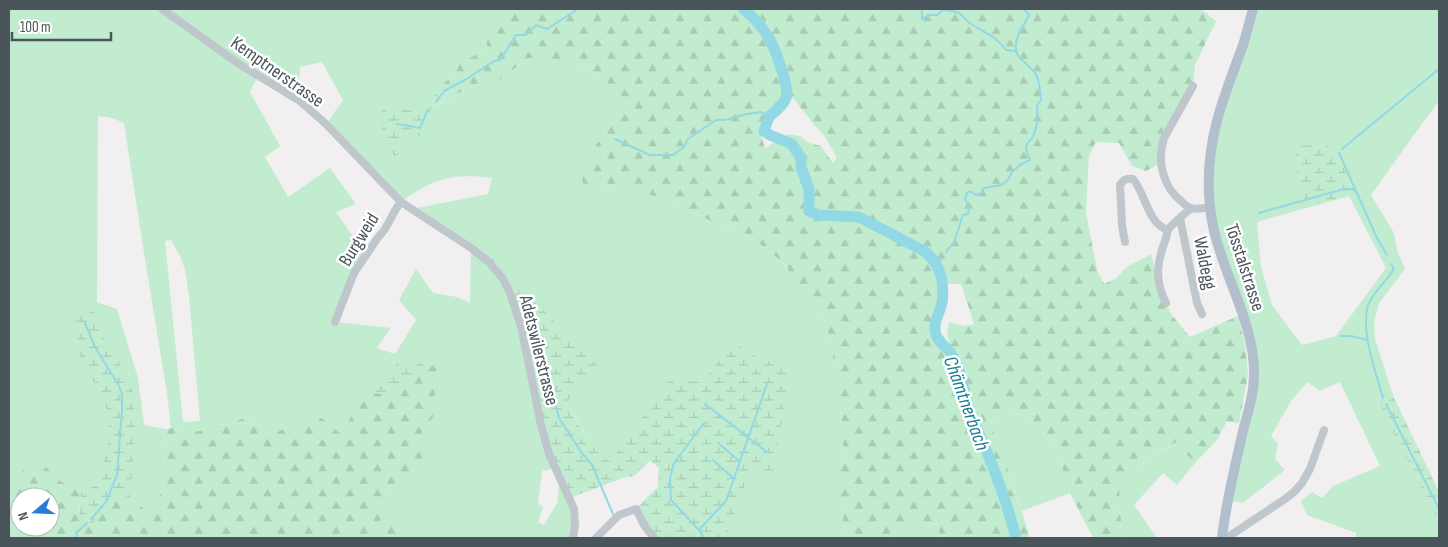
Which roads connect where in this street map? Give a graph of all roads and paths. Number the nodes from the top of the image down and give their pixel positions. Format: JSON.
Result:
{"nodes":[{"id":1,"x":162,"y":9,"type":"edge"},
{"id":2,"x":1253,"y":9,"type":"edge"},
{"id":3,"x":1192,"y":86,"type":"dead end"},
{"id":4,"x":401,"y":202,"type":"junction"},
{"id":5,"x":1210,"y":207,"type":"junction"},
{"id":6,"x":1191,"y":208,"type":"junction"},
{"id":7,"x":412,"y":209,"type":"joint"},
{"id":8,"x":1180,"y":218,"type":"junction"},
{"id":9,"x":1168,"y":230,"type":"junction"},
{"id":10,"x":1125,"y":242,"type":"dead end"},
{"id":11,"x":1166,"y":303,"type":"dead end"},
{"id":12,"x":1202,"y":314,"type":"dead end"},
{"id":13,"x":335,"y":322,"type":"dead end"},
{"id":14,"x":1324,"y":430,"type":"dead end"},
{"id":15,"x":573,"y":538,"type":"edge"},
{"id":16,"x":596,"y":538,"type":"edge"},
{"id":17,"x":654,"y":538,"type":"edge"},
{"id":18,"x":1222,"y":538,"type":"edge"}],
"edges":[{"from":1,"to":4,"type":"street","name":"Kemptnerstrasse"},
{"from":2,"to":5,"type":"main road","name":"Tösstalstrasse"},
{"from":3,"to":6,"type":"street"},
{"from":4,"to":7,"type":"street","name":"Kemptnerstrasse"},
{"from":4,"to":13,"type":"street","name":"Burgweid"},
{"from":5,"to":6,"type":"street"},
{"from":5,"to":18,"type":"main road","name":"Tösstalstrasse"},
{"from":6,"to":8,"type":"street","name":"Waldegg"},
{"from":7,"to":15,"type":"street","name":"Adetswilerstrasse"},
{"from":8,"to":9,"type":"street","name":"Waldegg"},
{"from":8,"to":12,"type":"street","name":"Waldegg"},
{"from":9,"to":10,"type":"street","name":"Waldegg"},
{"from":9,"to":11,"type":"street","name":"Waldegg"},
{"from":14,"to":18,"type":"street"},
{"from":16,"to":17,"type":"street"}]}
